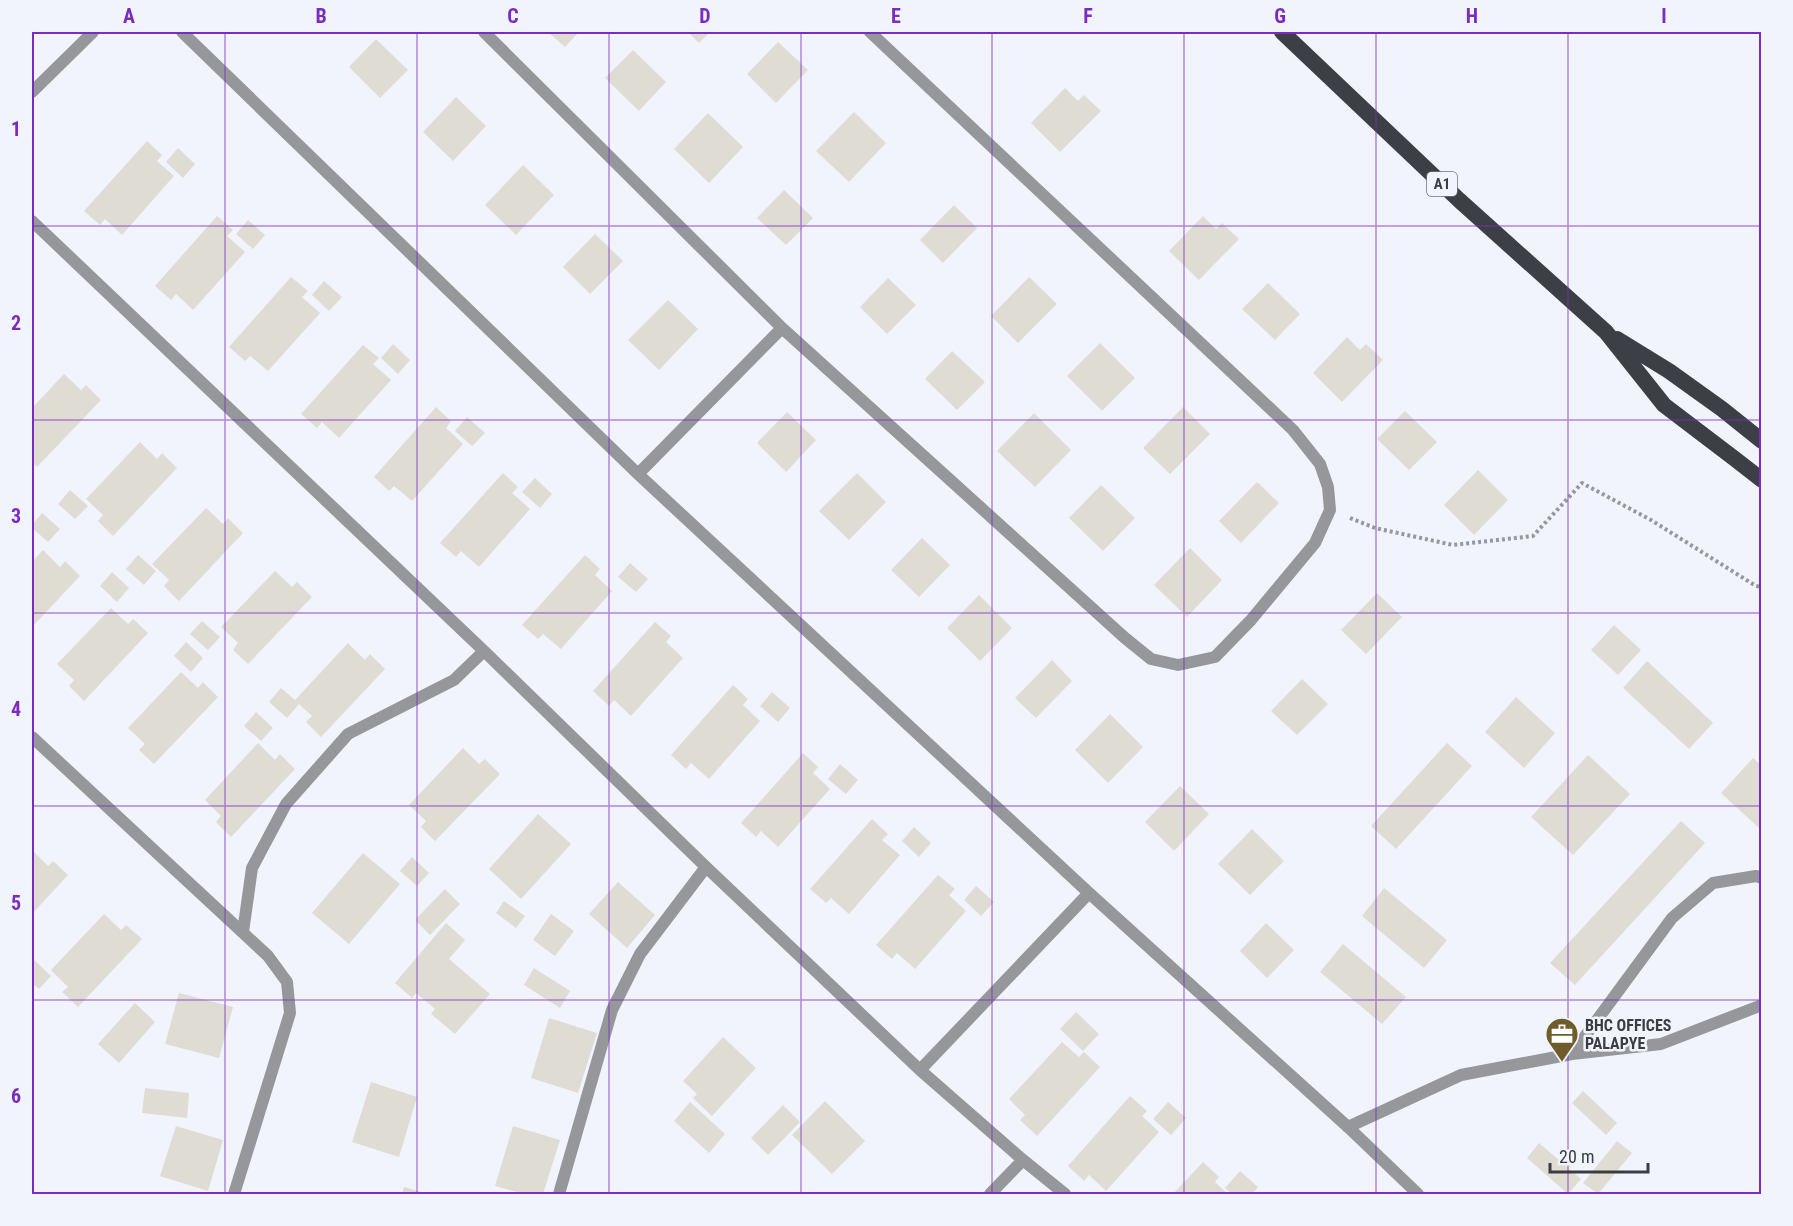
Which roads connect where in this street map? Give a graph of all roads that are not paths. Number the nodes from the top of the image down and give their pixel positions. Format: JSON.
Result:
{"nodes":[{"id":1,"x":93,"y":32,"type":"edge"},
{"id":2,"x":182,"y":32,"type":"edge"},
{"id":3,"x":484,"y":32,"type":"edge"},
{"id":4,"x":870,"y":32,"type":"edge"},
{"id":5,"x":1282,"y":32,"type":"edge"},
{"id":6,"x":32,"y":92,"type":"edge"},
{"id":7,"x":32,"y":221,"type":"edge"},
{"id":8,"x":782,"y":328,"type":"junction"},
{"id":9,"x":1606,"y":332,"type":"junction"},
{"id":10,"x":1761,"y":441,"type":"edge"},
{"id":11,"x":638,"y":474,"type":"junction"},
{"id":12,"x":1761,"y":480,"type":"edge"},
{"id":13,"x":484,"y":651,"type":"junction"},
{"id":14,"x":32,"y":737,"type":"edge"},
{"id":15,"x":706,"y":867,"type":"junction"},
{"id":16,"x":1761,"y":878,"type":"edge"},
{"id":17,"x":1089,"y":893,"type":"junction"},
{"id":18,"x":243,"y":932,"type":"junction"},
{"id":19,"x":1761,"y":1005,"type":"edge"},
{"id":20,"x":1572,"y":1054,"type":"junction"},
{"id":21,"x":920,"y":1070,"type":"junction"},
{"id":22,"x":1348,"y":1127,"type":"junction"},
{"id":23,"x":1023,"y":1160,"type":"junction"},
{"id":24,"x":234,"y":1194,"type":"edge"},
{"id":25,"x":559,"y":1194,"type":"edge"},
{"id":26,"x":990,"y":1194,"type":"edge"},
{"id":27,"x":1065,"y":1194,"type":"edge"},
{"id":28,"x":1418,"y":1194,"type":"edge"}],
"edges":[{"from":1,"to":6,"type":"street"},
{"from":2,"to":11,"type":"street"},
{"from":3,"to":8,"type":"street"},
{"from":4,"to":8,"type":"street"},
{"from":5,"to":9,"type":"highway","number":"A1"},
{"from":7,"to":13,"type":"street"},
{"from":8,"to":11,"type":"street"},
{"from":9,"to":10,"type":"highway","number":"A1"},
{"from":9,"to":12,"type":"highway","number":"A1"},
{"from":11,"to":17,"type":"street"},
{"from":13,"to":15,"type":"street"},
{"from":13,"to":18,"type":"street"},
{"from":14,"to":18,"type":"street"},
{"from":15,"to":21,"type":"street"},
{"from":15,"to":25,"type":"street"},
{"from":16,"to":20,"type":"street"},
{"from":17,"to":21,"type":"street"},
{"from":17,"to":22,"type":"street"},
{"from":18,"to":24,"type":"street"},
{"from":19,"to":20,"type":"street"},
{"from":20,"to":22,"type":"street"},
{"from":21,"to":23,"type":"street"},
{"from":22,"to":28,"type":"street"},
{"from":23,"to":26,"type":"street"},
{"from":23,"to":27,"type":"street"}]}
